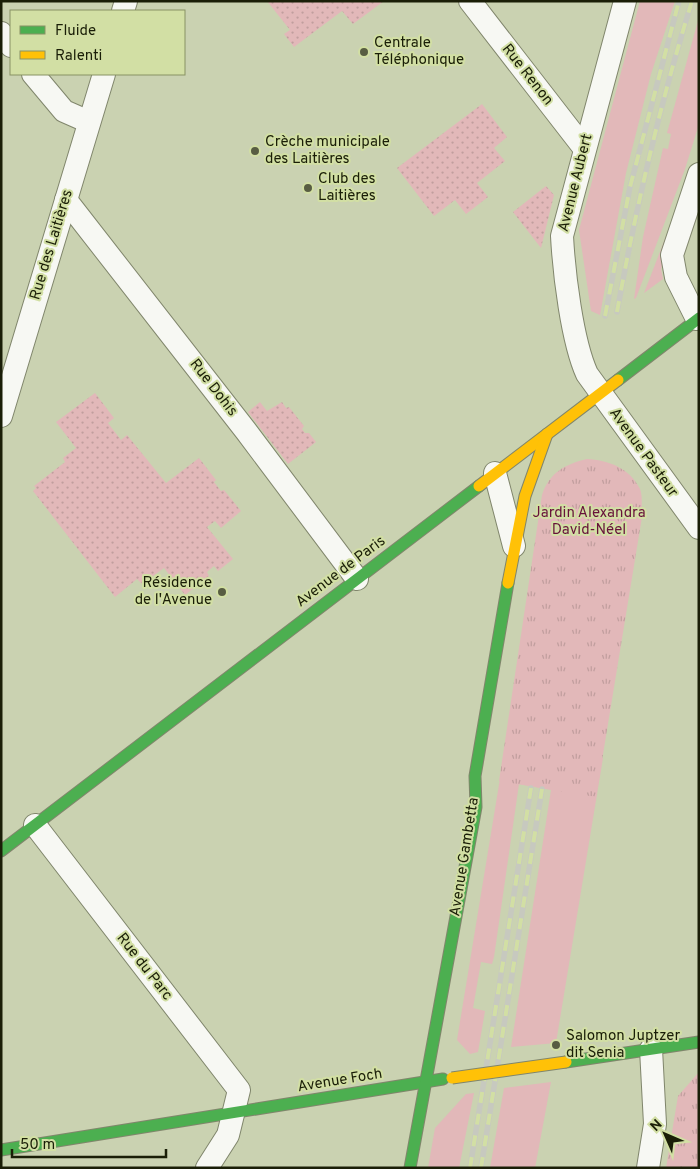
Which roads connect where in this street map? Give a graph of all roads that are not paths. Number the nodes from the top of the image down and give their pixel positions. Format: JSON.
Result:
{"nodes":[{"id":1,"x":470,"y":1,"type":"edge"},
{"id":2,"x":625,"y":1,"type":"edge"},
{"id":3,"x":1,"y":33,"type":"edge"},
{"id":4,"x":10,"y":45,"type":"edge"},
{"id":5,"x":34,"y":75,"type":"edge"},
{"id":6,"x":104,"y":75,"type":"edge"},
{"id":7,"x":89,"y":122,"type":"junction"},
{"id":8,"x":584,"y":148,"type":"junction"},
{"id":9,"x":699,"y":174,"type":"edge"},
{"id":10,"x":66,"y":200,"type":"junction"},
{"id":11,"x":698,"y":318,"type":"edge"},
{"id":12,"x":603,"y":397,"type":"junction"},
{"id":13,"x":1,"y":416,"type":"edge"},
{"id":14,"x":547,"y":434,"type":"junction"},
{"id":15,"x":495,"y":473,"type":"junction"},
{"id":16,"x":699,"y":528,"type":"edge"},
{"id":17,"x":514,"y":546,"type":"junction"},
{"id":18,"x":357,"y":579,"type":"junction"},
{"id":19,"x":35,"y":825,"type":"junction"},
{"id":20,"x":1,"y":851,"type":"edge"},
{"id":21,"x":699,"y":1042,"type":"edge"},
{"id":22,"x":651,"y":1049,"type":"junction"},
{"id":23,"x":426,"y":1082,"type":"junction"},
{"id":24,"x":235,"y":1113,"type":"junction"},
{"id":25,"x":1,"y":1150,"type":"edge"},
{"id":26,"x":207,"y":1168,"type":"edge"},
{"id":27,"x":410,"y":1168,"type":"edge"},
{"id":28,"x":648,"y":1168,"type":"edge"}],
"edges":[{"from":1,"to":8,"type":"street","name":"Rue Renon"},
{"from":2,"to":8,"type":"street","name":"Avenue Aubert"},
{"from":3,"to":4,"type":"street"},
{"from":5,"to":7,"type":"street"},
{"from":6,"to":7,"type":"street","name":"Rue des Laitières"},
{"from":7,"to":10,"type":"street","name":"Rue des Laitières"},
{"from":8,"to":12,"type":"street","name":"Avenue Aubert"},
{"from":9,"to":11,"type":"street"},
{"from":10,"to":13,"type":"street","name":"Rue des Laitières"},
{"from":10,"to":18,"type":"street","name":"Rue Dohis"},
{"from":11,"to":12,"type":"street","name":"Avenue de Paris"},
{"from":12,"to":14,"type":"street","name":"Avenue de Paris"},
{"from":12,"to":16,"type":"street","name":"Avenue Pasteur"},
{"from":14,"to":15,"type":"street","name":"Avenue de Paris"},
{"from":14,"to":17,"type":"street","name":"Avenue Gambetta"},
{"from":15,"to":17,"type":"street","name":"Avenue Gambetta"},
{"from":15,"to":18,"type":"street","name":"Avenue de Paris"},
{"from":17,"to":23,"type":"street","name":"Avenue Gambetta"},
{"from":18,"to":19,"type":"street","name":"Avenue de Paris"},
{"from":19,"to":20,"type":"street","name":"Avenue de Paris"},
{"from":19,"to":24,"type":"street","name":"Rue du Parc"},
{"from":21,"to":22,"type":"street","name":"Avenue Foch"},
{"from":22,"to":23,"type":"street","name":"Avenue Foch","bridge":true},
{"from":22,"to":28,"type":"street"},
{"from":23,"to":24,"type":"street","name":"Avenue Foch"},
{"from":23,"to":27,"type":"street","name":"Avenue Gambetta"},
{"from":24,"to":25,"type":"street","name":"Avenue Foch"},
{"from":24,"to":26,"type":"street","name":"Rue du Parc"}]}
